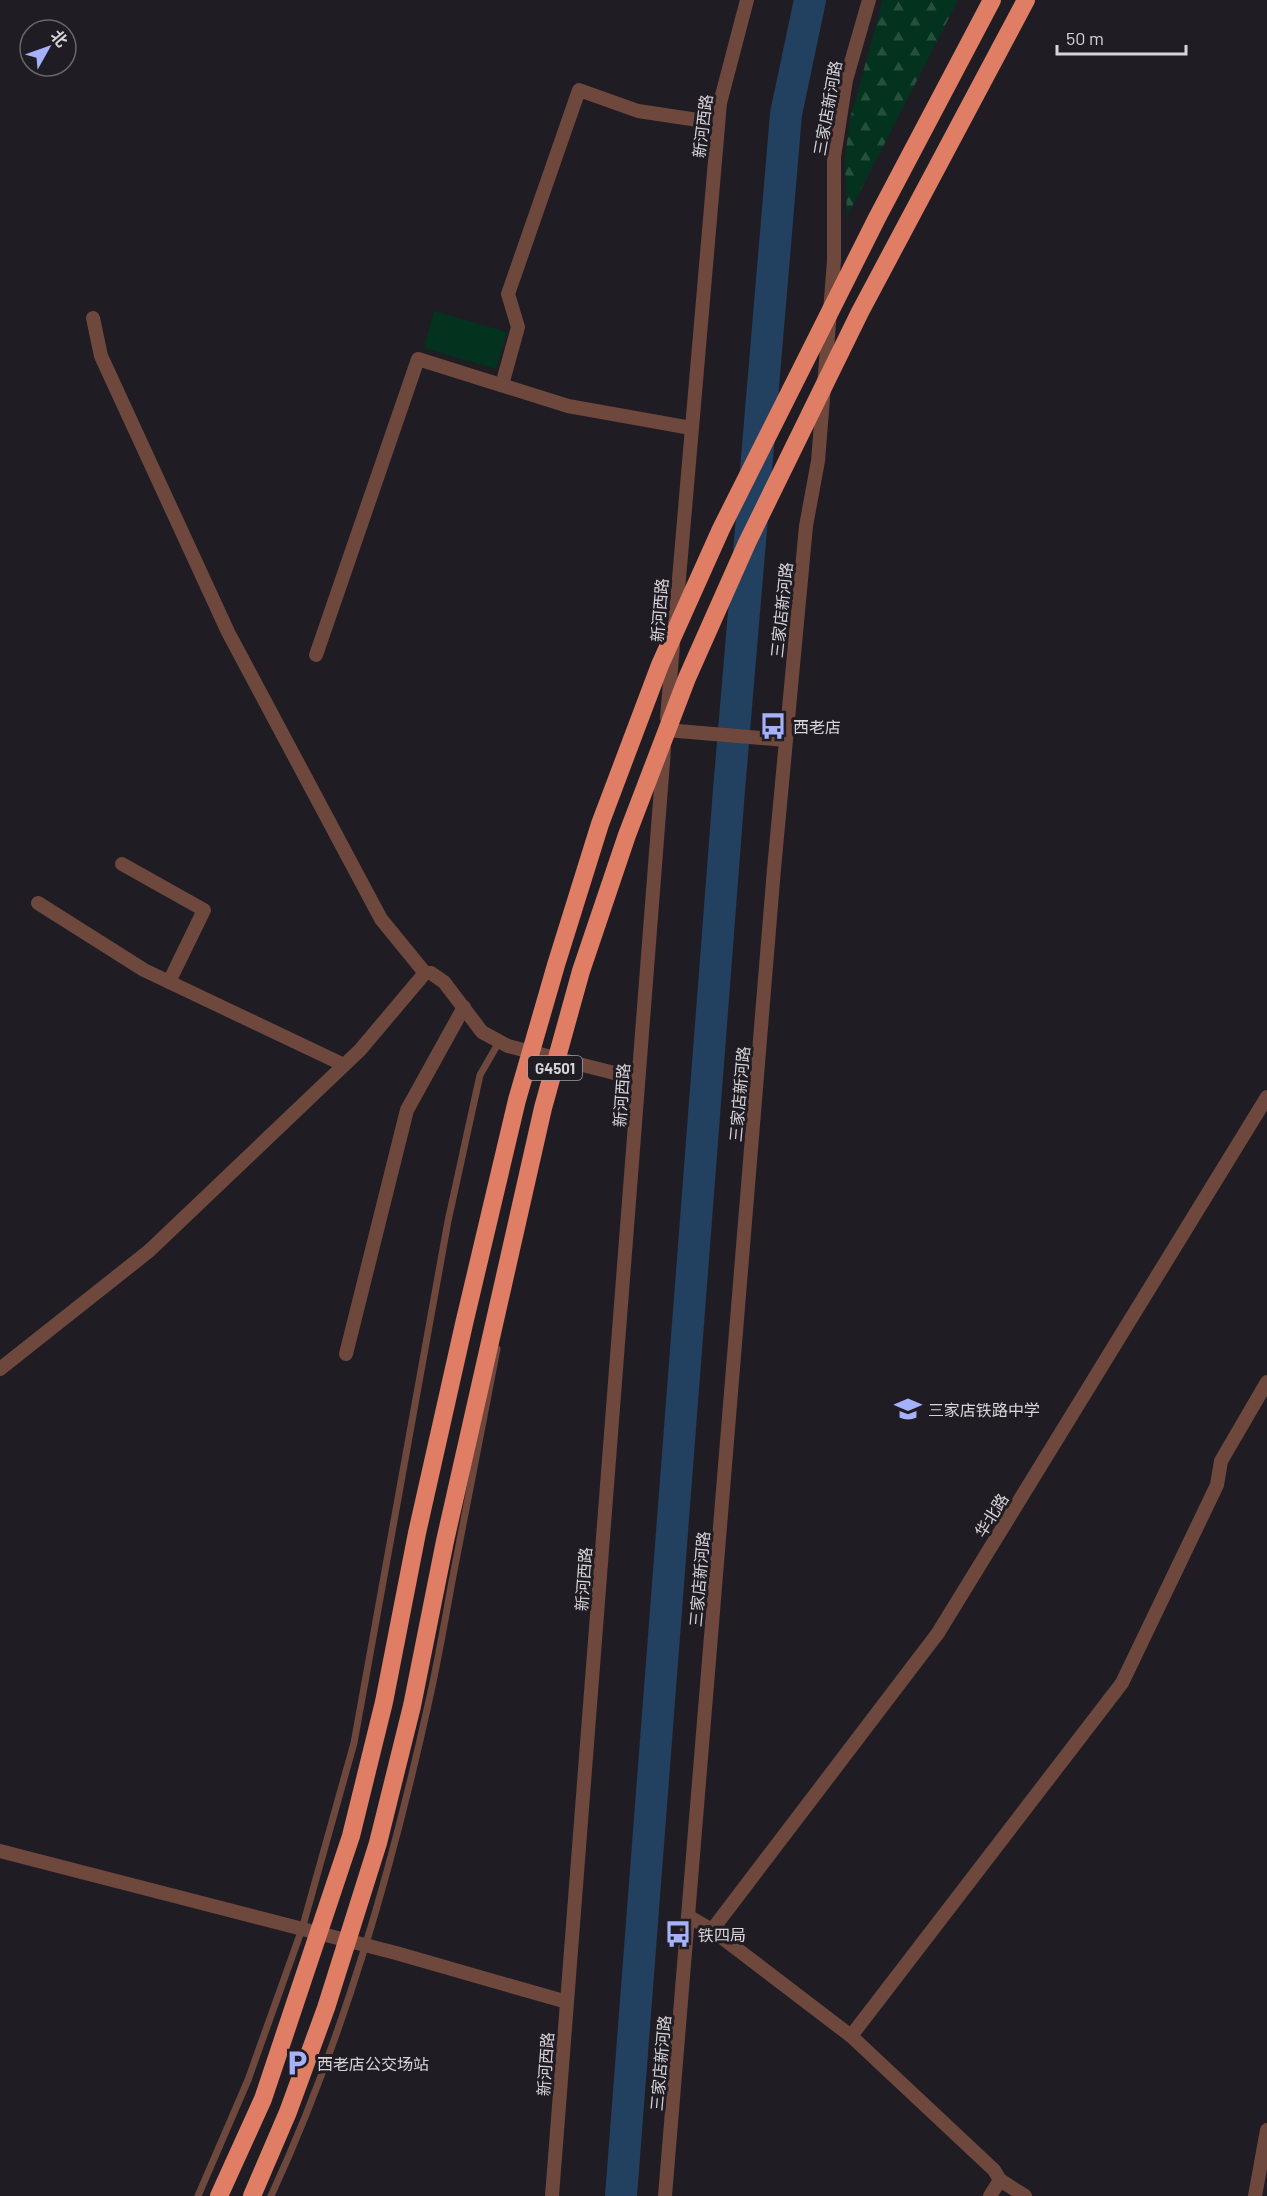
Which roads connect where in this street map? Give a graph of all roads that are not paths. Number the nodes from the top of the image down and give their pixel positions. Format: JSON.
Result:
{"nodes":[{"id":1,"x":747,"y":0,"type":"edge"},
{"id":2,"x":868,"y":0,"type":"edge"},
{"id":3,"x":992,"y":0,"type":"edge"},
{"id":4,"x":1026,"y":0,"type":"edge"},
{"id":5,"x":718,"y":123,"type":"junction"},
{"id":6,"x":93,"y":318,"type":"dead end"},
{"id":7,"x":502,"y":385,"type":"junction"},
{"id":8,"x":691,"y":428,"type":"junction"},
{"id":9,"x":316,"y":656,"type":"dead end"},
{"id":10,"x":666,"y":730,"type":"junction"},
{"id":11,"x":785,"y":741,"type":"junction"},
{"id":12,"x":122,"y":864,"type":"dead end"},
{"id":13,"x":38,"y":903,"type":"dead end"},
{"id":14,"x":425,"y":973,"type":"junction"},
{"id":15,"x":169,"y":982,"type":"junction"},
{"id":16,"x":464,"y":1007,"type":"junction"},
{"id":17,"x":500,"y":1042,"type":"junction"},
{"id":18,"x":562,"y":1060,"type":"junction"},
{"id":19,"x":344,"y":1065,"type":"junction"},
{"id":20,"x":638,"y":1079,"type":"junction"},
{"id":21,"x":1267,"y":1097,"type":"edge"},
{"id":22,"x":346,"y":1354,"type":"dead end"},
{"id":23,"x":0,"y":1369,"type":"edge"},
{"id":24,"x":1267,"y":1382,"type":"edge"},
{"id":25,"x":0,"y":1851,"type":"edge"},
{"id":26,"x":688,"y":1916,"type":"junction"},
{"id":27,"x":302,"y":1929,"type":"junction"},
{"id":28,"x":712,"y":1930,"type":"junction"},
{"id":29,"x":365,"y":1945,"type":"junction"},
{"id":30,"x":567,"y":2002,"type":"junction"},
{"id":31,"x":851,"y":2036,"type":"junction"},
{"id":32,"x":1267,"y":2130,"type":"edge"},
{"id":33,"x":999,"y":2180,"type":"junction"},
{"id":34,"x":198,"y":2196,"type":"edge"},
{"id":35,"x":219,"y":2196,"type":"edge"},
{"id":36,"x":252,"y":2196,"type":"edge"},
{"id":37,"x":271,"y":2196,"type":"edge"},
{"id":38,"x":552,"y":2196,"type":"edge"},
{"id":39,"x":665,"y":2196,"type":"edge"},
{"id":40,"x":990,"y":2196,"type":"edge"},
{"id":41,"x":1025,"y":2196,"type":"edge"},
{"id":42,"x":1255,"y":2196,"type":"edge"}],
"edges":[{"from":1,"to":5,"type":"street","name":"新河西路"},
{"from":2,"to":11,"type":"street","name":"三家店新河路"},
{"from":3,"to":35,"type":"highway","number":"G4501","bridge":true},
{"from":4,"to":36,"type":"highway","number":"G4501","bridge":true},
{"from":5,"to":7,"type":"street"},
{"from":5,"to":8,"type":"street","name":"新河西路"},
{"from":6,"to":14,"type":"street"},
{"from":7,"to":8,"type":"street"},
{"from":7,"to":9,"type":"street"},
{"from":8,"to":10,"type":"street","name":"新河西路"},
{"from":10,"to":11,"type":"street"},
{"from":10,"to":20,"type":"street","name":"新河西路"},
{"from":11,"to":26,"type":"street","name":"三家店新河路"},
{"from":12,"to":15,"type":"street"},
{"from":13,"to":15,"type":"street"},
{"from":14,"to":16,"type":"street"},
{"from":14,"to":19,"type":"street"},
{"from":15,"to":19,"type":"street"},
{"from":16,"to":17,"type":"street"},
{"from":16,"to":22,"type":"street"},
{"from":17,"to":18,"type":"street"},
{"from":17,"to":27,"type":"lane"},
{"from":18,"to":20,"type":"street"},
{"from":18,"to":29,"type":"lane"},
{"from":19,"to":23,"type":"street"},
{"from":20,"to":30,"type":"street","name":"新河西路"},
{"from":21,"to":28,"type":"street","name":"华北路"},
{"from":24,"to":31,"type":"street"},
{"from":25,"to":27,"type":"street"},
{"from":26,"to":28,"type":"street"},
{"from":26,"to":39,"type":"street","name":"三家店新河路"},
{"from":27,"to":29,"type":"street"},
{"from":27,"to":34,"type":"lane"},
{"from":28,"to":31,"type":"street"},
{"from":29,"to":30,"type":"street"},
{"from":29,"to":37,"type":"lane"},
{"from":30,"to":38,"type":"street","name":"新河西路"},
{"from":31,"to":33,"type":"street"},
{"from":32,"to":42,"type":"street"},
{"from":33,"to":40,"type":"street"},
{"from":33,"to":41,"type":"street"}]}
